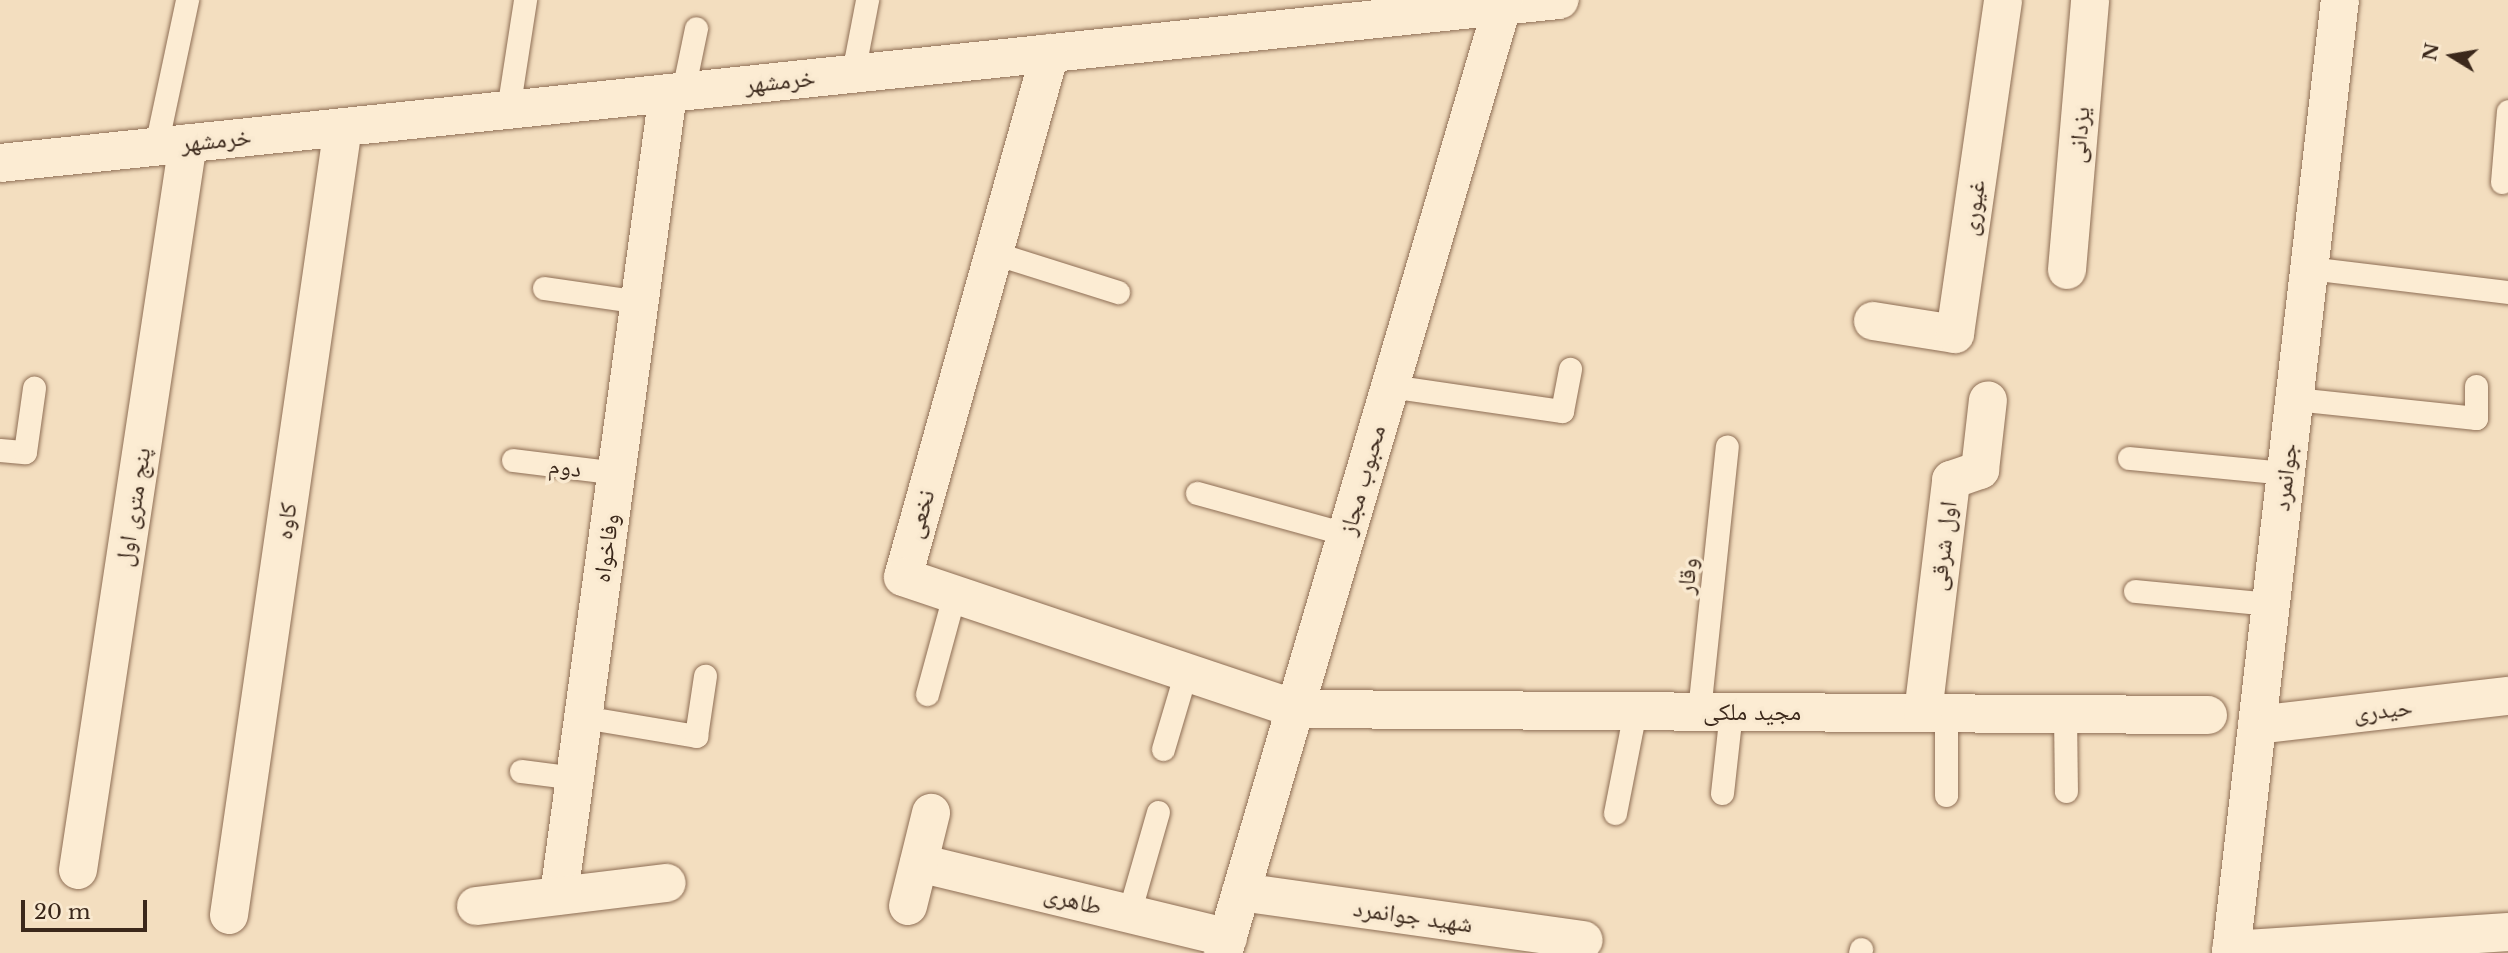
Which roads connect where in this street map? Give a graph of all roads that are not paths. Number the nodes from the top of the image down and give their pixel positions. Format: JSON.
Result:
{"nodes":[{"id":1,"x":187,"y":0,"type":"edge"},
{"id":2,"x":525,"y":0,"type":"edge"},
{"id":3,"x":867,"y":0,"type":"edge"},
{"id":4,"x":1560,"y":0,"type":"edge"},
{"id":5,"x":2003,"y":0,"type":"edge"},
{"id":6,"x":2090,"y":0,"type":"edge"},
{"id":7,"x":2340,"y":0,"type":"edge"},
{"id":8,"x":1503,"y":3,"type":"edge"},
{"id":9,"x":696,"y":28,"type":"dead end"},
{"id":10,"x":1050,"y":53,"type":"junction"},
{"id":11,"x":853,"y":73,"type":"junction"},
{"id":12,"x":676,"y":92,"type":"junction"},
{"id":13,"x":508,"y":110,"type":"junction"},
{"id":14,"x":2508,"y":111,"type":"edge"},
{"id":15,"x":343,"y":127,"type":"junction"},
{"id":16,"x":172,"y":145,"type":"junction"},
{"id":17,"x":0,"y":163,"type":"edge"},
{"id":18,"x":2502,"y":182,"type":"dead end"},
{"id":19,"x":994,"y":253,"type":"junction"},
{"id":20,"x":2309,"y":268,"type":"junction"},
{"id":21,"x":2067,"y":270,"type":"dead end"},
{"id":22,"x":544,"y":288,"type":"dead end"},
{"id":23,"x":1118,"y":292,"type":"dead end"},
{"id":24,"x":2508,"y":292,"type":"edge"},
{"id":25,"x":640,"y":302,"type":"junction"},
{"id":26,"x":1873,"y":321,"type":"dead end"},
{"id":27,"x":1570,"y":369,"type":"dead end"},
{"id":28,"x":1390,"y":386,"type":"junction"},
{"id":29,"x":2476,"y":386,"type":"dead end"},
{"id":30,"x":34,"y":388,"type":"dead end"},
{"id":31,"x":2295,"y":399,"type":"junction"},
{"id":32,"x":1988,"y":400,"type":"dead end"},
{"id":33,"x":1727,"y":446,"type":"dead end"},
{"id":34,"x":0,"y":450,"type":"edge"},
{"id":35,"x":2130,"y":458,"type":"dead end"},
{"id":36,"x":513,"y":460,"type":"dead end"},
{"id":37,"x":617,"y":473,"type":"junction"},
{"id":38,"x":2286,"y":473,"type":"junction"},
{"id":39,"x":1197,"y":493,"type":"dead end"},
{"id":40,"x":1346,"y":534,"type":"junction"},
{"id":41,"x":2135,"y":591,"type":"dead end"},
{"id":42,"x":954,"y":595,"type":"junction"},
{"id":43,"x":2271,"y":604,"type":"junction"},
{"id":44,"x":1186,"y":672,"type":"junction"},
{"id":45,"x":705,"y":676,"type":"dead end"},
{"id":46,"x":926,"y":694,"type":"dead end"},
{"id":47,"x":2508,"y":696,"type":"edge"},
{"id":48,"x":1295,"y":709,"type":"junction"},
{"id":49,"x":1635,"y":711,"type":"junction"},
{"id":50,"x":1715,"y":711,"type":"junction"},
{"id":51,"x":1935,"y":713,"type":"junction"},
{"id":52,"x":2065,"y":713,"type":"junction"},
{"id":53,"x":2208,"y":715,"type":"dead end"},
{"id":54,"x":583,"y":718,"type":"junction"},
{"id":55,"x":2257,"y":725,"type":"junction"},
{"id":56,"x":1163,"y":750,"type":"dead end"},
{"id":57,"x":521,"y":771,"type":"dead end"},
{"id":58,"x":575,"y":778,"type":"junction"},
{"id":59,"x":2066,"y":791,"type":"dead end"},
{"id":60,"x":1722,"y":793,"type":"dead end"},
{"id":61,"x":1946,"y":795,"type":"dead end"},
{"id":62,"x":1158,"y":812,"type":"dead end"},
{"id":63,"x":931,"y":813,"type":"dead end"},
{"id":64,"x":1615,"y":813,"type":"dead end"},
{"id":65,"x":919,"y":863,"type":"junction"},
{"id":66,"x":78,"y":870,"type":"dead end"},
{"id":67,"x":667,"y":883,"type":"dead end"},
{"id":68,"x":1241,"y":892,"type":"junction"},
{"id":69,"x":559,"y":895,"type":"junction"},
{"id":70,"x":476,"y":906,"type":"dead end"},
{"id":71,"x":908,"y":906,"type":"dead end"},
{"id":72,"x":1129,"y":913,"type":"junction"},
{"id":73,"x":229,"y":915,"type":"dead end"},
{"id":74,"x":1584,"y":940,"type":"dead end"},
{"id":75,"x":2484,"y":940,"type":"edge"},
{"id":76,"x":1225,"y":945,"type":"edge"},
{"id":77,"x":2231,"y":952,"type":"edge"}],
"edges":[{"from":1,"to":16,"type":"lane"},
{"from":2,"to":13,"type":"lane"},
{"from":3,"to":11,"type":"lane"},
{"from":4,"to":8,"type":"street","name":"خرمشهر"},
{"from":5,"to":26,"type":"street","name":"غیوری"},
{"from":6,"to":21,"type":"street","name":"یزدانی"},
{"from":7,"to":20,"type":"street","name":"جوانمرد"},
{"from":8,"to":10,"type":"street","name":"خرمشهر"},
{"from":8,"to":28,"type":"street","name":"محبوب مجاز"},
{"from":9,"to":12,"type":"lane"},
{"from":10,"to":11,"type":"street","name":"خرمشهر"},
{"from":10,"to":19,"type":"street","name":"نخعی"},
{"from":11,"to":12,"type":"street","name":"خرمشهر"},
{"from":12,"to":13,"type":"street","name":"خرمشهر"},
{"from":12,"to":25,"type":"street","name":"وفاخواه"},
{"from":13,"to":15,"type":"street","name":"خرمشهر"},
{"from":14,"to":18,"type":"lane"},
{"from":15,"to":16,"type":"street","name":"خرمشهر"},
{"from":15,"to":73,"type":"street","name":"کاوه"},
{"from":16,"to":17,"type":"street","name":"خرمشهر"},
{"from":16,"to":66,"type":"street","name":"پنج متری اول"},
{"from":19,"to":23,"type":"lane"},
{"from":19,"to":42,"type":"street","name":"نخعی"},
{"from":20,"to":24,"type":"lane"},
{"from":20,"to":31,"type":"street","name":"جوانمرد"},
{"from":22,"to":25,"type":"lane"},
{"from":25,"to":37,"type":"street","name":"وفاخواه"},
{"from":27,"to":28,"type":"lane"},
{"from":28,"to":40,"type":"street","name":"محبوب مجاز"},
{"from":29,"to":31,"type":"lane"},
{"from":30,"to":34,"type":"lane"},
{"from":31,"to":38,"type":"street","name":"جوانمرد"},
{"from":32,"to":51,"type":"street","name":"اول شرقی"},
{"from":33,"to":50,"type":"lane","name":"وقار"},
{"from":35,"to":38,"type":"lane"},
{"from":36,"to":37,"type":"lane","name":"دوم"},
{"from":37,"to":54,"type":"street","name":"وفاخواه"},
{"from":38,"to":43,"type":"street","name":"جوانمرد"},
{"from":39,"to":40,"type":"lane"},
{"from":40,"to":48,"type":"street","name":"محبوب مجاز"},
{"from":41,"to":43,"type":"lane"},
{"from":42,"to":44,"type":"street","name":"نخعی"},
{"from":42,"to":46,"type":"lane"},
{"from":43,"to":55,"type":"street","name":"جوانمرد"},
{"from":44,"to":48,"type":"street","name":"نخعی"},
{"from":44,"to":56,"type":"lane"},
{"from":45,"to":54,"type":"lane"},
{"from":47,"to":55,"type":"street","name":"حیدری"},
{"from":48,"to":49,"type":"street","name":"مجید ملکی"},
{"from":48,"to":68,"type":"street","name":"محبوب مجاز"},
{"from":49,"to":50,"type":"street","name":"مجید ملکی"},
{"from":49,"to":64,"type":"lane"},
{"from":50,"to":51,"type":"street","name":"مجید ملکی"},
{"from":50,"to":60,"type":"lane","name":"وقار"},
{"from":51,"to":52,"type":"street","name":"مجید ملکی"},
{"from":51,"to":61,"type":"lane"},
{"from":52,"to":53,"type":"street","name":"مجید ملکی"},
{"from":52,"to":59,"type":"lane"},
{"from":54,"to":58,"type":"street","name":"وفاخواه"},
{"from":55,"to":77,"type":"street","name":"جوانمرد"},
{"from":57,"to":58,"type":"lane"},
{"from":58,"to":69,"type":"street","name":"وفاخواه"},
{"from":62,"to":72,"type":"lane"},
{"from":63,"to":65,"type":"street"},
{"from":65,"to":71,"type":"street"},
{"from":65,"to":72,"type":"street","name":"طاهری"},
{"from":67,"to":69,"type":"street"},
{"from":68,"to":74,"type":"street","name":"شهید جوانمرد"},
{"from":68,"to":76,"type":"street","name":"محبوب مجاز"},
{"from":69,"to":70,"type":"street"},
{"from":72,"to":76,"type":"street","name":"طاهری"},
{"from":75,"to":77,"type":"street"}]}
